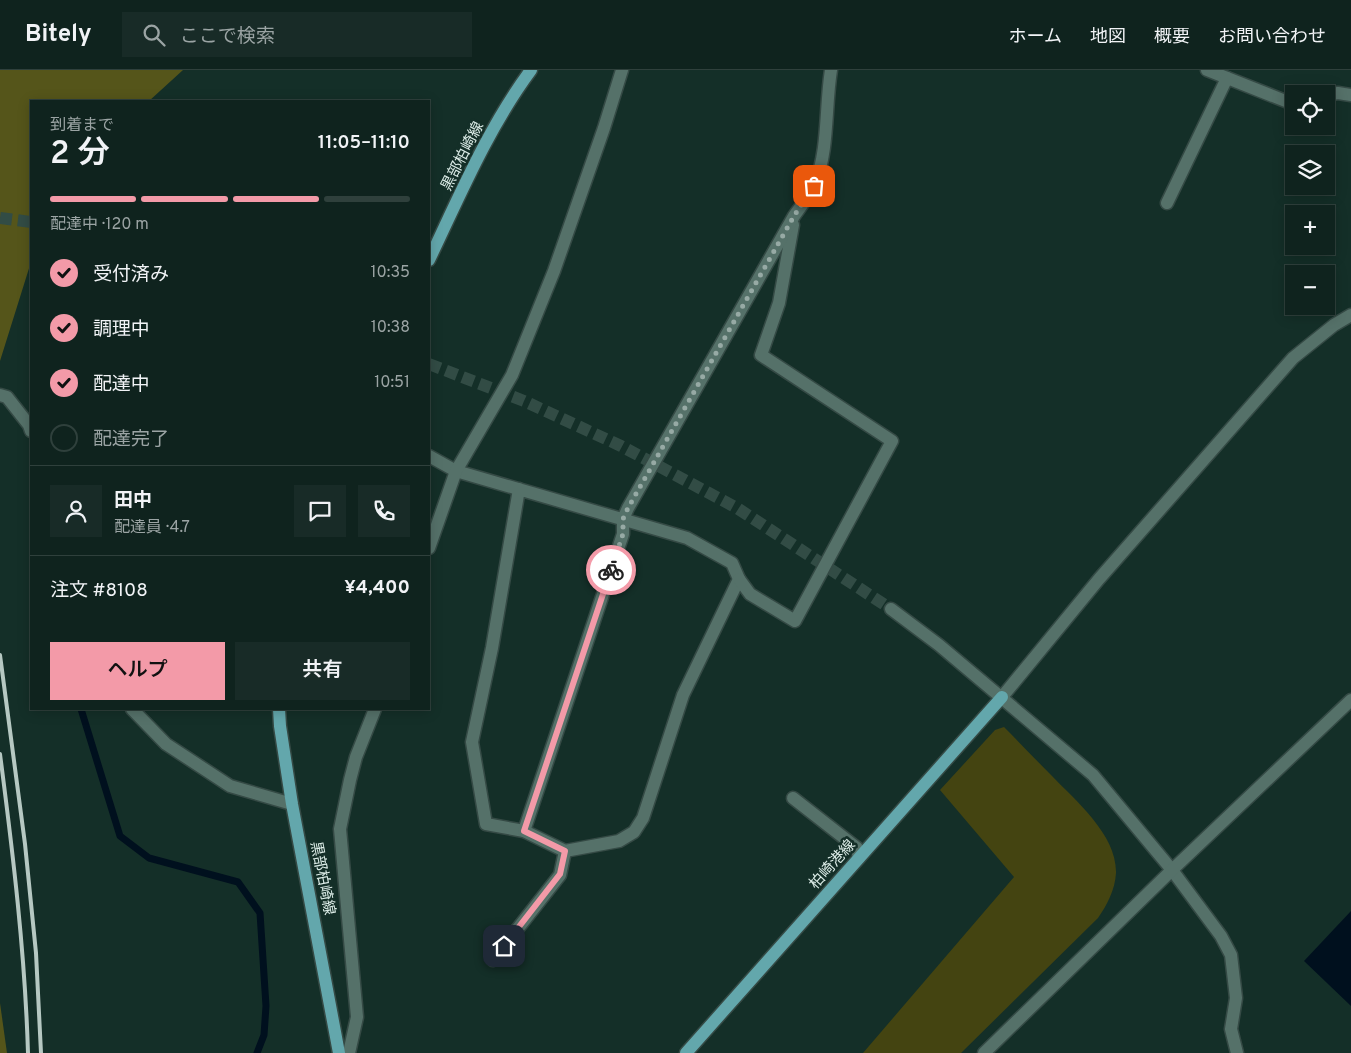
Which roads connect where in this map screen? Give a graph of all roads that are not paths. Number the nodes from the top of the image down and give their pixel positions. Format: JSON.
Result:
{"nodes":[{"id":1,"x":531,"y":70,"type":"edge"},
{"id":2,"x":622,"y":70,"type":"edge"},
{"id":3,"x":832,"y":70,"type":"edge"},
{"id":4,"x":1207,"y":70,"type":"edge"},
{"id":5,"x":1226,"y":78,"type":"junction"},
{"id":6,"x":1335,"y":94,"type":"edge"},
{"id":7,"x":1351,"y":95,"type":"edge"},
{"id":8,"x":1285,"y":101,"type":"edge"},
{"id":9,"x":1167,"y":204,"type":"dead end"},
{"id":10,"x":794,"y":216,"type":"junction"},
{"id":11,"x":430,"y":258,"type":"edge"},
{"id":12,"x":1351,"y":315,"type":"edge"},
{"id":13,"x":0,"y":395,"type":"edge"},
{"id":14,"x":30,"y":428,"type":"edge"},
{"id":15,"x":430,"y":457,"type":"edge"},
{"id":16,"x":456,"y":471,"type":"junction"},
{"id":17,"x":519,"y":489,"type":"junction"},
{"id":18,"x":623,"y":519,"type":"junction"},
{"id":19,"x":430,"y":545,"type":"edge"},
{"id":20,"x":739,"y":579,"type":"junction"},
{"id":21,"x":891,"y":609,"type":"tunnel mouth"},
{"id":22,"x":1002,"y":697,"type":"junction"},
{"id":23,"x":1351,"y":700,"type":"edge"},
{"id":24,"x":133,"y":710,"type":"edge"},
{"id":25,"x":279,"y":710,"type":"edge"},
{"id":26,"x":375,"y":710,"type":"edge"},
{"id":27,"x":793,"y":798,"type":"dead end"},
{"id":28,"x":292,"y":804,"type":"junction"},
{"id":29,"x":524,"y":831,"type":"junction"},
{"id":30,"x":565,"y":851,"type":"junction"},
{"id":31,"x":859,"y":858,"type":"junction"},
{"id":32,"x":1172,"y":870,"type":"junction"},
{"id":33,"x":493,"y":960,"type":"dead end"},
{"id":34,"x":338,"y":1053,"type":"edge"},
{"id":35,"x":349,"y":1053,"type":"edge"},
{"id":36,"x":686,"y":1053,"type":"edge"},
{"id":37,"x":984,"y":1053,"type":"edge"},
{"id":38,"x":1237,"y":1053,"type":"edge"}],
"edges":[{"from":1,"to":11,"type":"main road","name":"黒部柏崎線"},
{"from":2,"to":16,"type":"street"},
{"from":3,"to":10,"type":"street"},
{"from":4,"to":5,"type":"street"},
{"from":5,"to":8,"type":"street"},
{"from":5,"to":9,"type":"street"},
{"from":6,"to":7,"type":"street"},
{"from":10,"to":18,"type":"street"},
{"from":10,"to":20,"type":"street"},
{"from":12,"to":22,"type":"street"},
{"from":13,"to":14,"type":"street"},
{"from":15,"to":16,"type":"street"},
{"from":16,"to":17,"type":"street"},
{"from":16,"to":19,"type":"street"},
{"from":17,"to":18,"type":"street"},
{"from":17,"to":29,"type":"street"},
{"from":18,"to":20,"type":"street"},
{"from":18,"to":29,"type":"street"},
{"from":20,"to":30,"type":"street"},
{"from":21,"to":22,"type":"street"},
{"from":22,"to":31,"type":"main road","name":"柏崎港線"},
{"from":22,"to":32,"type":"street"},
{"from":23,"to":32,"type":"street"},
{"from":24,"to":28,"type":"street"},
{"from":25,"to":28,"type":"main road","name":"黒部柏崎線"},
{"from":26,"to":35,"type":"street"},
{"from":27,"to":31,"type":"street"},
{"from":28,"to":34,"type":"main road","name":"黒部柏崎線"},
{"from":29,"to":30,"type":"street"},
{"from":30,"to":33,"type":"street"},
{"from":31,"to":36,"type":"main road","name":"柏崎港線"},
{"from":32,"to":37,"type":"street"},
{"from":32,"to":38,"type":"street"}]}
